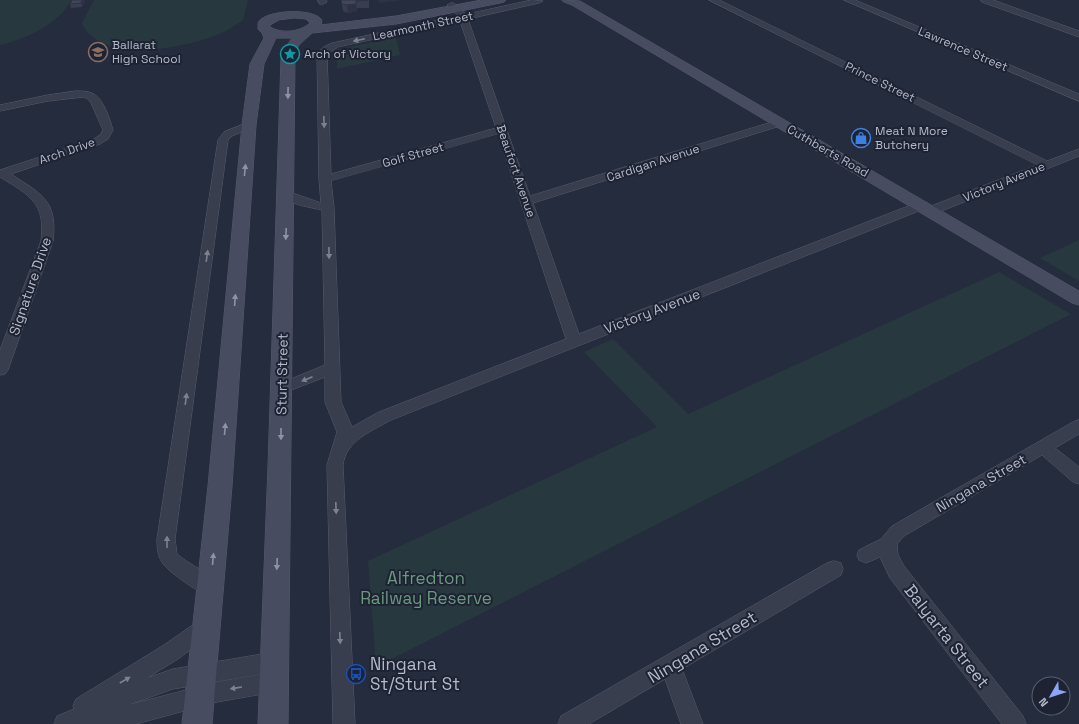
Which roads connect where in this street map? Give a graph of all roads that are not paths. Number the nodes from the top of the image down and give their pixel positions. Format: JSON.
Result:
{"nodes":[{"id":1,"x":477,"y":0,"type":"edge"},
{"id":2,"x":500,"y":0,"type":"edge"},
{"id":3,"x":529,"y":0,"type":"edge"},
{"id":4,"x":713,"y":0,"type":"edge"},
{"id":5,"x":848,"y":0,"type":"edge"},
{"id":6,"x":985,"y":0,"type":"edge"},
{"id":7,"x":539,"y":1,"type":"edge"},
{"id":8,"x":572,"y":1,"type":"edge"},
{"id":9,"x":1011,"y":2,"type":"dead end"},
{"id":10,"x":520,"y":5,"type":"junction"},
{"id":11,"x":999,"y":5,"type":"junction"},
{"id":12,"x":300,"y":8,"type":"junction"},
{"id":13,"x":457,"y":11,"type":"junction"},
{"id":14,"x":272,"y":18,"type":"junction"},
{"id":15,"x":307,"y":30,"type":"junction"},
{"id":16,"x":268,"y":32,"type":"junction"},
{"id":17,"x":1079,"y":34,"type":"edge"},
{"id":18,"x":1079,"y":98,"type":"edge"},
{"id":19,"x":0,"y":108,"type":"edge"},
{"id":20,"x":779,"y":122,"type":"junction"},
{"id":21,"x":249,"y":125,"type":"junction"},
{"id":22,"x":501,"y":130,"type":"junction"},
{"id":23,"x":1079,"y":152,"type":"edge"},
{"id":24,"x":1047,"y":165,"type":"junction"},
{"id":25,"x":1,"y":173,"type":"edge"},
{"id":26,"x":325,"y":180,"type":"junction"},
{"id":27,"x":287,"y":195,"type":"junction"},
{"id":28,"x":527,"y":201,"type":"junction"},
{"id":29,"x":328,"y":208,"type":"junction"},
{"id":30,"x":925,"y":208,"type":"junction"},
{"id":31,"x":1079,"y":299,"type":"edge"},
{"id":32,"x":574,"y":342,"type":"junction"},
{"id":33,"x":332,"y":368,"type":"junction"},
{"id":34,"x":0,"y":370,"type":"edge"},
{"id":35,"x":281,"y":389,"type":"junction"},
{"id":36,"x":385,"y":416,"type":"junction"},
{"id":37,"x":342,"y":420,"type":"junction"},
{"id":38,"x":1079,"y":426,"type":"edge"},
{"id":39,"x":343,"y":443,"type":"junction"},
{"id":40,"x":1043,"y":447,"type":"junction"},
{"id":41,"x":1079,"y":477,"type":"edge"},
{"id":42,"x":888,"y":544,"type":"junction"},
{"id":43,"x":866,"y":555,"type":"dead end"},
{"id":44,"x":834,"y":569,"type":"dead end"},
{"id":45,"x":210,"y":587,"type":"junction"},
{"id":46,"x":207,"y":625,"type":"junction"},
{"id":47,"x":670,"y":666,"type":"junction"},
{"id":48,"x":274,"y":672,"type":"junction"},
{"id":49,"x":199,"y":698,"type":"edge"},
{"id":50,"x":57,"y":724,"type":"edge"},
{"id":51,"x":65,"y":724,"type":"edge"},
{"id":52,"x":98,"y":724,"type":"edge"},
{"id":53,"x":135,"y":724,"type":"edge"},
{"id":54,"x":272,"y":724,"type":"edge"},
{"id":55,"x":344,"y":724,"type":"edge"},
{"id":56,"x":569,"y":724,"type":"edge"},
{"id":57,"x":692,"y":724,"type":"edge"},
{"id":58,"x":1015,"y":724,"type":"edge"}],
"edges":[{"from":1,"to":13,"type":"main road","name":"Learmonth Street"},
{"from":2,"to":13,"type":"main road","name":"Learmonth Street"},
{"from":3,"to":10,"type":"street","name":"Learmonth Street"},
{"from":4,"to":24,"type":"street","name":"Prince Street"},
{"from":5,"to":18,"type":"street","name":"Lawrence Street"},
{"from":6,"to":11,"type":"street"},
{"from":7,"to":10,"type":"street","name":"Learmonth Street"},
{"from":8,"to":20,"type":"main road","name":"Cuthberts Road"},
{"from":9,"to":11,"type":"street"},
{"from":10,"to":13,"type":"street","name":"Learmonth Street"},
{"from":11,"to":17,"type":"street"},
{"from":12,"to":13,"type":"main road","name":"Learmonth Street"},
{"from":12,"to":14,"type":"main road","name":"Learmonth Street"},
{"from":12,"to":14,"type":"main road"},
{"from":12,"to":15,"type":"main road"},
{"from":13,"to":15,"type":"main road","name":"Learmonth Street"},
{"from":13,"to":22,"type":"street","name":"Beaufort Avenue"},
{"from":13,"to":26,"type":"street","name":"Learmonth Street","one_way":true},
{"from":14,"to":16,"type":"main road"},
{"from":15,"to":16,"type":"main road","name":"Learmonth Street"},
{"from":15,"to":27,"type":"main road","name":"Sturt Street","one_way":true},
{"from":16,"to":21,"type":"main road"},
{"from":19,"to":25,"type":"street","name":"Arch Drive"},
{"from":20,"to":28,"type":"street","name":"Cardigan Avenue"},
{"from":20,"to":30,"type":"main road","name":"Cuthberts Road"},
{"from":45,"to":21,"type":"main road","one_way":true},
{"from":45,"to":21,"type":"street","one_way":true},
{"from":22,"to":26,"type":"street","name":"Golf Street"},
{"from":22,"to":28,"type":"street","name":"Beaufort Avenue"},
{"from":23,"to":24,"type":"street","name":"Victory Avenue"},
{"from":24,"to":30,"type":"street","name":"Victory Avenue"},
{"from":25,"to":34,"type":"street","name":"Signature Drive"},
{"from":26,"to":29,"type":"street"},
{"from":27,"to":29,"type":"street"},
{"from":27,"to":35,"type":"main road","name":"Sturt Street","one_way":true},
{"from":28,"to":32,"type":"street","name":"Beaufort Avenue"},
{"from":29,"to":33,"type":"street","one_way":true},
{"from":30,"to":31,"type":"main road","name":"Cuthberts Road"},
{"from":30,"to":32,"type":"street","name":"Victory Avenue"},
{"from":32,"to":36,"type":"street","name":"Victory Avenue"},
{"from":33,"to":35,"type":"street","one_way":true},
{"from":33,"to":37,"type":"street"},
{"from":35,"to":48,"type":"main road","name":"Sturt Street","one_way":true},
{"from":36,"to":37,"type":"street","name":"Victory Avenue"},
{"from":36,"to":39,"type":"street","name":"Victory Avenue"},
{"from":37,"to":39,"type":"street"},
{"from":38,"to":40,"type":"street","name":"Ningana Street"},
{"from":39,"to":55,"type":"street","one_way":true},
{"from":40,"to":41,"type":"street"},
{"from":40,"to":42,"type":"street","name":"Ningana Street"},
{"from":42,"to":43,"type":"street","name":"Ningana Street"},
{"from":42,"to":58,"type":"street","name":"Balyarta Street"},
{"from":44,"to":47,"type":"street","name":"Ningana Street"},
{"from":45,"to":46,"type":"main road"},
{"from":46,"to":49,"type":"main road"},
{"from":50,"to":46,"type":"street","one_way":true},
{"from":47,"to":56,"type":"street","name":"Ningana Street"},
{"from":47,"to":57,"type":"street"},
{"from":48,"to":49,"type":"street"},
{"from":48,"to":54,"type":"main road","name":"Sturt Street"},
{"from":49,"to":51,"type":"street"},
{"from":49,"to":52,"type":"street"},
{"from":52,"to":53,"type":"street"}]}
